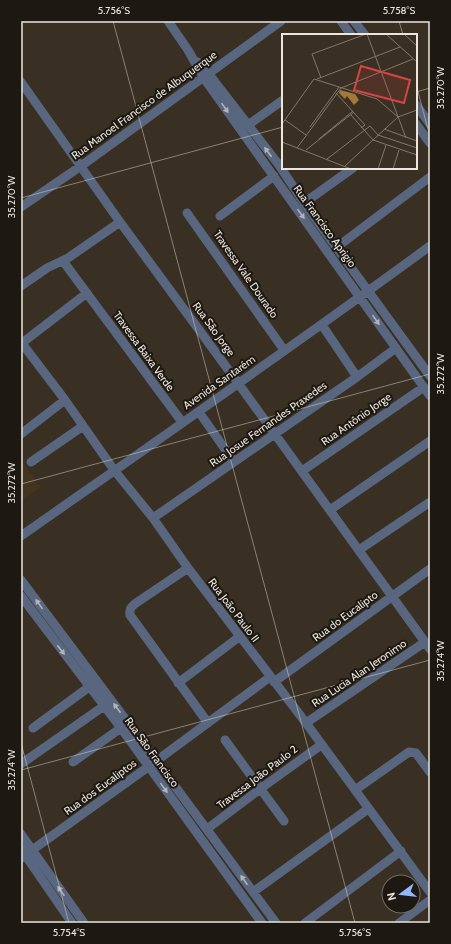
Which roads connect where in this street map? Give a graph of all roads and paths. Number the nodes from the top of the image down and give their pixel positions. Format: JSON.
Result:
{"nodes":[{"id":1,"x":168,"y":21,"type":"edge"},
{"id":2,"x":281,"y":21,"type":"edge"},
{"id":3,"x":341,"y":21,"type":"edge"},
{"id":4,"x":354,"y":21,"type":"edge"},
{"id":5,"x":350,"y":34,"type":"edge"},
{"id":6,"x":363,"y":34,"type":"edge"},
{"id":7,"x":205,"y":75,"type":"junction"},
{"id":8,"x":21,"y":82,"type":"edge"},
{"id":9,"x":282,"y":101,"type":"edge"},
{"id":10,"x":417,"y":106,"type":"edge"},
{"id":11,"x":430,"y":124,"type":"edge"},
{"id":12,"x":248,"y":125,"type":"junction"},
{"id":13,"x":417,"y":125,"type":"edge"},
{"id":14,"x":430,"y":143,"type":"edge"},
{"id":15,"x":281,"y":164,"type":"edge"},
{"id":16,"x":81,"y":166,"type":"junction"},
{"id":17,"x":284,"y":169,"type":"edge"},
{"id":18,"x":351,"y":169,"type":"edge"},
{"id":19,"x":274,"y":176,"type":"junction"},
{"id":20,"x":430,"y":177,"type":"edge"},
{"id":21,"x":304,"y":203,"type":"junction"},
{"id":22,"x":21,"y":207,"type":"edge"},
{"id":23,"x":187,"y":213,"type":"dead end"},
{"id":24,"x":220,"y":216,"type":"dead end"},
{"id":25,"x":120,"y":222,"type":"junction"},
{"id":26,"x":430,"y":246,"type":"edge"},
{"id":27,"x":337,"y":247,"type":"junction"},
{"id":28,"x":63,"y":261,"type":"junction"},
{"id":29,"x":21,"y":286,"type":"edge"},
{"id":30,"x":368,"y":291,"type":"junction"},
{"id":31,"x":87,"y":293,"type":"junction"},
{"id":32,"x":360,"y":297,"type":"junction"},
{"id":33,"x":322,"y":324,"type":"junction"},
{"id":34,"x":21,"y":342,"type":"edge"},
{"id":35,"x":396,"y":348,"type":"junction"},
{"id":36,"x":284,"y":350,"type":"junction"},
{"id":37,"x":430,"y":376,"type":"edge"},
{"id":38,"x":357,"y":377,"type":"junction"},
{"id":39,"x":238,"y":383,"type":"junction"},
{"id":40,"x":424,"y":387,"type":"junction"},
{"id":41,"x":430,"y":396,"type":"edge"},
{"id":42,"x":65,"y":400,"type":"junction"},
{"id":43,"x":199,"y":412,"type":"junction"},
{"id":44,"x":182,"y":422,"type":"junction"},
{"id":45,"x":83,"y":426,"type":"junction"},
{"id":46,"x":21,"y":434,"type":"edge"},
{"id":47,"x":274,"y":434,"type":"junction"},
{"id":48,"x":430,"y":441,"type":"edge"},
{"id":49,"x":32,"y":462,"type":"dead end"},
{"id":50,"x":234,"y":462,"type":"junction"},
{"id":51,"x":114,"y":470,"type":"junction"},
{"id":52,"x":302,"y":471,"type":"junction"},
{"id":53,"x":430,"y":502,"type":"edge"},
{"id":54,"x":330,"y":510,"type":"junction"},
{"id":55,"x":153,"y":518,"type":"junction"},
{"id":56,"x":21,"y":536,"type":"edge"},
{"id":57,"x":359,"y":550,"type":"junction"},
{"id":58,"x":188,"y":568,"type":"junction"},
{"id":59,"x":430,"y":569,"type":"edge"},
{"id":60,"x":21,"y":580,"type":"edge"},
{"id":61,"x":21,"y":596,"type":"edge"},
{"id":62,"x":392,"y":596,"type":"junction"},
{"id":63,"x":239,"y":637,"type":"junction"},
{"id":64,"x":428,"y":646,"type":"edge"},
{"id":65,"x":272,"y":679,"type":"junction"},
{"id":66,"x":178,"y":683,"type":"junction"},
{"id":67,"x":89,"y":687,"type":"junction"},
{"id":68,"x":104,"y":706,"type":"junction"},
{"id":69,"x":208,"y":723,"type":"junction"},
{"id":70,"x":306,"y":723,"type":"junction"},
{"id":71,"x":33,"y":728,"type":"dead end"},
{"id":72,"x":121,"y":728,"type":"junction"},
{"id":73,"x":225,"y":740,"type":"dead end"},
{"id":74,"x":321,"y":744,"type":"junction"},
{"id":75,"x":156,"y":761,"type":"junction"},
{"id":76,"x":73,"y":762,"type":"dead end"},
{"id":77,"x":21,"y":764,"type":"edge"},
{"id":78,"x":148,"y":767,"type":"junction"},
{"id":79,"x":430,"y":772,"type":"edge"},
{"id":80,"x":260,"y":789,"type":"junction"},
{"id":81,"x":355,"y":790,"type":"junction"},
{"id":82,"x":368,"y":809,"type":"junction"},
{"id":83,"x":284,"y":821,"type":"dead end"},
{"id":84,"x":207,"y":829,"type":"junction"},
{"id":85,"x":21,"y":834,"type":"edge"},
{"id":86,"x":401,"y":851,"type":"junction"},
{"id":87,"x":25,"y":853,"type":"edge"},
{"id":88,"x":253,"y":892,"type":"junction"},
{"id":89,"x":430,"y":892,"type":"edge"},
{"id":90,"x":430,"y":900,"type":"edge"},
{"id":91,"x":72,"y":923,"type":"edge"},
{"id":92,"x":84,"y":923,"type":"edge"},
{"id":93,"x":262,"y":923,"type":"edge"},
{"id":94,"x":276,"y":923,"type":"edge"},
{"id":95,"x":305,"y":923,"type":"edge"},
{"id":96,"x":399,"y":923,"type":"edge"}],
"edges":[{"from":1,"to":7,"type":"street","name":"Rua Francisco Aprigio"},
{"from":2,"to":7,"type":"street","name":"Rua Manoel Francisco de Albuquerque"},
{"from":3,"to":5,"type":"street"},
{"from":4,"to":6,"type":"street"},
{"from":7,"to":12,"type":"street","name":"Rua Francisco Aprigio"},
{"from":7,"to":16,"type":"street","name":"Rua Manoel Francisco de Albuquerque"},
{"from":7,"to":19,"type":"street","name":"Rua Francisco Aprigio","one_way":true},
{"from":8,"to":16,"type":"street","name":"Rua São Jorge"},
{"from":9,"to":12,"type":"street"},
{"from":10,"to":11,"type":"street"},
{"from":15,"to":12,"type":"street","name":"Rua Francisco Aprigio","one_way":true},
{"from":13,"to":14,"type":"street"},
{"from":16,"to":22,"type":"street","name":"Rua Manoel Francisco de Albuquerque"},
{"from":16,"to":25,"type":"street","name":"Rua São Jorge"},
{"from":17,"to":21,"type":"street","name":"Rua Francisco Aprigio"},
{"from":18,"to":21,"type":"street"},
{"from":19,"to":24,"type":"street"},
{"from":19,"to":32,"type":"street","name":"Rua Francisco Aprigio","one_way":true},
{"from":20,"to":27,"type":"street"},
{"from":21,"to":27,"type":"street","name":"Rua Francisco Aprigio"},
{"from":23,"to":36,"type":"street","name":"Travessa Vale Dourado"},
{"from":25,"to":28,"type":"street"},
{"from":25,"to":39,"type":"street","name":"Rua São Jorge"},
{"from":26,"to":30,"type":"street","name":"Avenida Santarém"},
{"from":27,"to":30,"type":"street","name":"Rua Francisco Aprigio"},
{"from":28,"to":29,"type":"street"},
{"from":28,"to":31,"type":"street","name":"Travessa Baixa Verde"},
{"from":30,"to":32,"type":"street","name":"Avenida Santarém"},
{"from":30,"to":37,"type":"street","name":"Rua Francisco Aprigio"},
{"from":31,"to":34,"type":"street"},
{"from":31,"to":44,"type":"street","name":"Travessa Baixa Verde"},
{"from":32,"to":33,"type":"street","name":"Avenida Santarém"},
{"from":32,"to":35,"type":"street","name":"Rua Francisco Aprigio","one_way":true},
{"from":33,"to":36,"type":"street","name":"Avenida Santarém"},
{"from":33,"to":38,"type":"street"},
{"from":34,"to":42,"type":"street","name":"Rua João Paulo II"},
{"from":35,"to":38,"type":"street","name":"Rua Josue Fernandes Praxedes"},
{"from":35,"to":40,"type":"street","name":"Rua Francisco Aprigio"},
{"from":36,"to":39,"type":"street","name":"Avenida Santarém"},
{"from":38,"to":47,"type":"street","name":"Rua Josue Fernandes Praxedes"},
{"from":39,"to":43,"type":"street","name":"Avenida Santarém"},
{"from":39,"to":47,"type":"street","name":"Rua São Jorge"},
{"from":40,"to":41,"type":"street","name":"Rua Francisco Aprigio"},
{"from":40,"to":52,"type":"street","name":"Rua Antônio Jorge"},
{"from":42,"to":45,"type":"street","name":"Rua João Paulo II"},
{"from":42,"to":46,"type":"street"},
{"from":43,"to":44,"type":"street","name":"Avenida Santarém"},
{"from":43,"to":50,"type":"street"},
{"from":44,"to":51,"type":"street","name":"Avenida Santarém"},
{"from":45,"to":49,"type":"street"},
{"from":45,"to":51,"type":"street","name":"Rua João Paulo II"},
{"from":47,"to":50,"type":"street","name":"Rua Josue Fernandes Praxedes"},
{"from":47,"to":52,"type":"street","name":"Rua São Jorge"},
{"from":48,"to":54,"type":"street"},
{"from":50,"to":55,"type":"street","name":"Rua Josue Fernandes Praxedes"},
{"from":51,"to":55,"type":"street","name":"Rua João Paulo II"},
{"from":51,"to":56,"type":"street","name":"Avenida Santarém"},
{"from":52,"to":54,"type":"street","name":"Rua São Jorge"},
{"from":53,"to":57,"type":"street"},
{"from":54,"to":57,"type":"street","name":"Rua São Jorge"},
{"from":55,"to":58,"type":"street","name":"Rua João Paulo II"},
{"from":57,"to":62,"type":"street","name":"Rua São Jorge"},
{"from":58,"to":63,"type":"street","name":"Rua João Paulo II"},
{"from":58,"to":66,"type":"street"},
{"from":59,"to":62,"type":"street","name":"Rua do Eucalipto"},
{"from":75,"to":60,"type":"street","name":"Rua São Francisco","one_way":true},
{"from":61,"to":67,"type":"street","name":"Rua São Francisco","one_way":true},
{"from":62,"to":64,"type":"street","name":"Rua São Jorge"},
{"from":62,"to":65,"type":"street","name":"Rua do Eucalipto"},
{"from":63,"to":65,"type":"street","name":"Rua João Paulo II"},
{"from":63,"to":66,"type":"street"},
{"from":64,"to":70,"type":"street","name":"Rua Lucia Alan Jeronimo"},
{"from":65,"to":69,"type":"street","name":"Rua dos Eucaliptos"},
{"from":65,"to":70,"type":"street","name":"Rua João Paulo II"},
{"from":66,"to":69,"type":"street"},
{"from":67,"to":68,"type":"street","name":"Rua São Francisco"},
{"from":67,"to":71,"type":"street"},
{"from":68,"to":72,"type":"street","name":"Rua São Francisco"},
{"from":68,"to":77,"type":"street"},
{"from":69,"to":75,"type":"street","name":"Rua dos Eucaliptos"},
{"from":70,"to":74,"type":"street","name":"Rua João Paulo II"},
{"from":72,"to":76,"type":"street"},
{"from":72,"to":78,"type":"street","name":"Rua São Francisco"},
{"from":73,"to":80,"type":"street"},
{"from":74,"to":80,"type":"street","name":"Travessa João Paulo 2"},
{"from":74,"to":81,"type":"street","name":"Rua João Paulo II"},
{"from":75,"to":78,"type":"street","name":"Rua dos Eucaliptos"},
{"from":75,"to":84,"type":"street","name":"Rua São Francisco"},
{"from":78,"to":87,"type":"street","name":"Rua dos Eucaliptos"},
{"from":78,"to":93,"type":"street","name":"Rua São Francisco","one_way":true},
{"from":79,"to":81,"type":"street"},
{"from":80,"to":83,"type":"street"},
{"from":80,"to":84,"type":"street","name":"Travessa João Paulo 2"},
{"from":81,"to":82,"type":"street","name":"Rua João Paulo II"},
{"from":82,"to":86,"type":"street","name":"Rua João Paulo II"},
{"from":82,"to":88,"type":"street"},
{"from":88,"to":84,"type":"street","name":"Rua São Francisco","one_way":true},
{"from":85,"to":87,"type":"street"},
{"from":86,"to":89,"type":"street","name":"Rua João Paulo II"},
{"from":86,"to":95,"type":"street"},
{"from":87,"to":91,"type":"street"},
{"from":92,"to":87,"type":"street","one_way":true},
{"from":88,"to":94,"type":"street","name":"Rua São Francisco"},
{"from":90,"to":96,"type":"street"}]}
